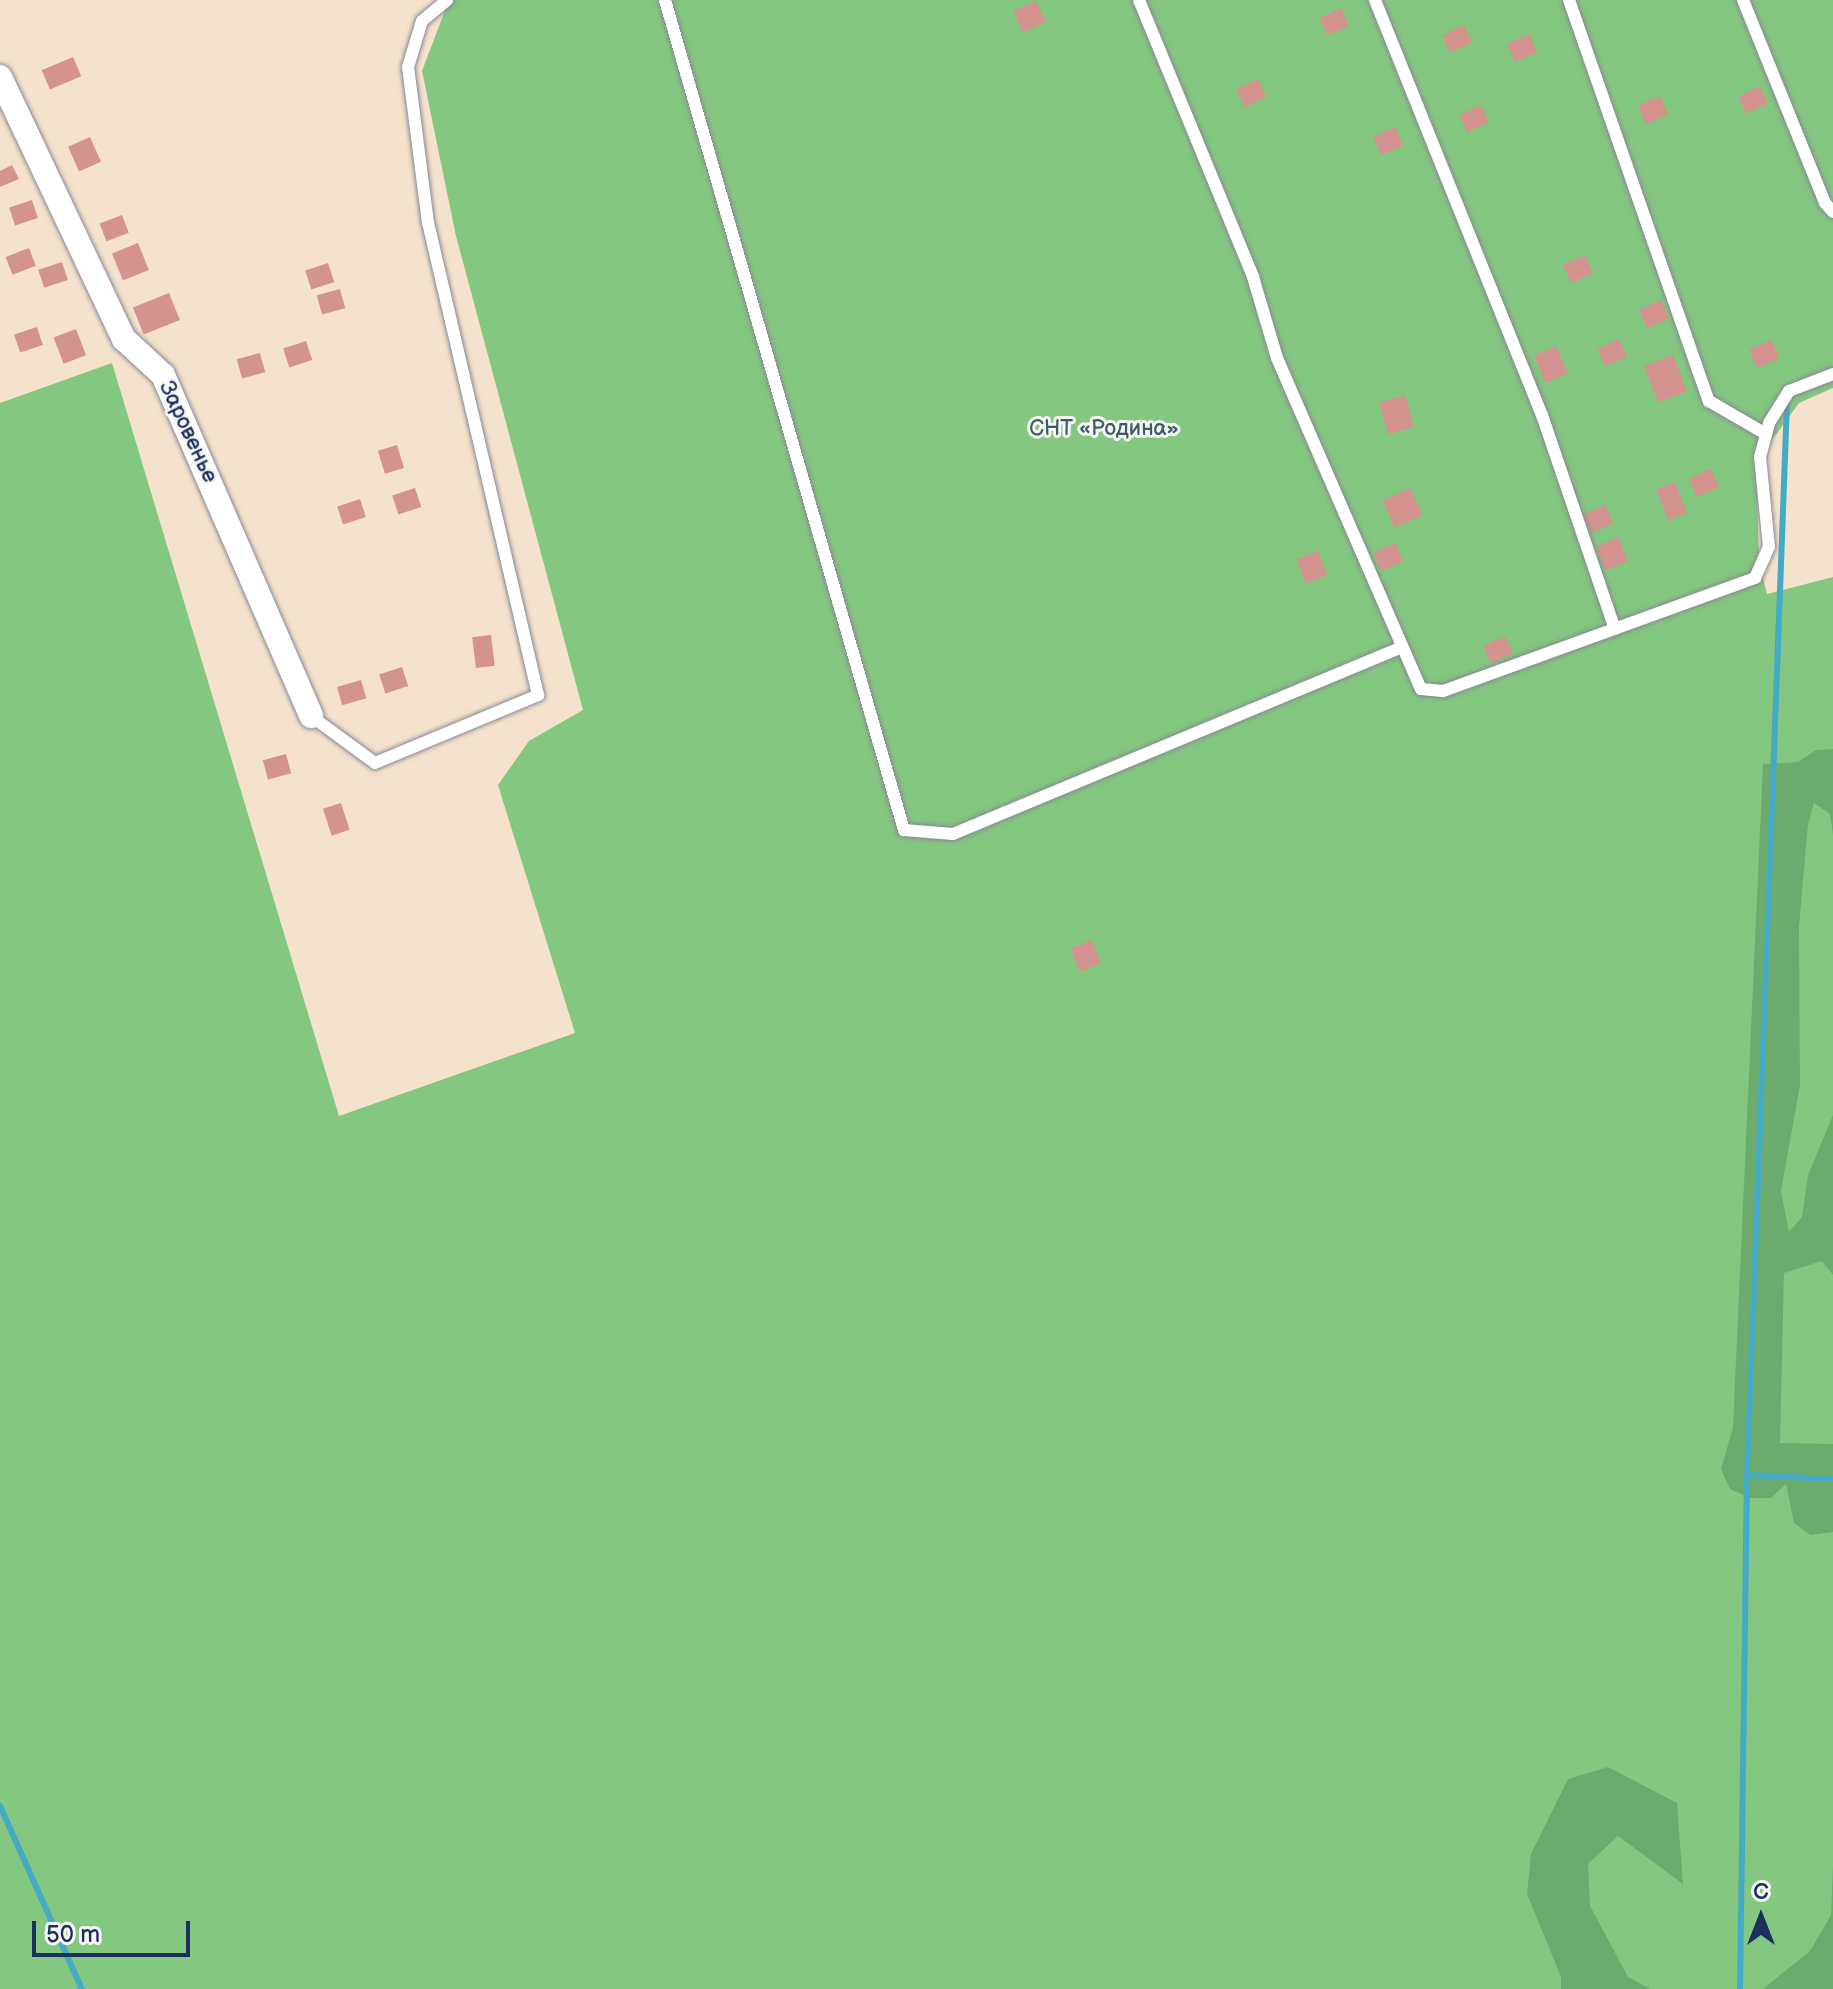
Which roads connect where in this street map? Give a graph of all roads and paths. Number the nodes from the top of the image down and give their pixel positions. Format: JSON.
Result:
{"nodes":[{"id":1,"x":447,"y":0,"type":"edge"},
{"id":2,"x":665,"y":0,"type":"edge"},
{"id":3,"x":1139,"y":0,"type":"edge"},
{"id":4,"x":1375,"y":0,"type":"edge"},
{"id":5,"x":1569,"y":0,"type":"edge"},
{"id":6,"x":1743,"y":0,"type":"edge"},
{"id":7,"x":0,"y":77,"type":"edge"},
{"id":8,"x":1833,"y":212,"type":"edge"},
{"id":9,"x":1833,"y":374,"type":"edge"},
{"id":10,"x":1766,"y":434,"type":"junction"},
{"id":11,"x":1615,"y":629,"type":"junction"},
{"id":12,"x":1402,"y":647,"type":"junction"},
{"id":13,"x":311,"y":716,"type":"joint"}],
"edges":[{"from":1,"to":13,"type":"lane"},
{"from":2,"to":12,"type":"lane"},
{"from":3,"to":12,"type":"lane"},
{"from":4,"to":11,"type":"lane"},
{"from":5,"to":10,"type":"lane"},
{"from":6,"to":8,"type":"lane"},
{"from":7,"to":13,"type":"street","name":"Заровенье"},
{"from":9,"to":10,"type":"lane"},
{"from":10,"to":11,"type":"lane"},
{"from":11,"to":12,"type":"lane"}]}
